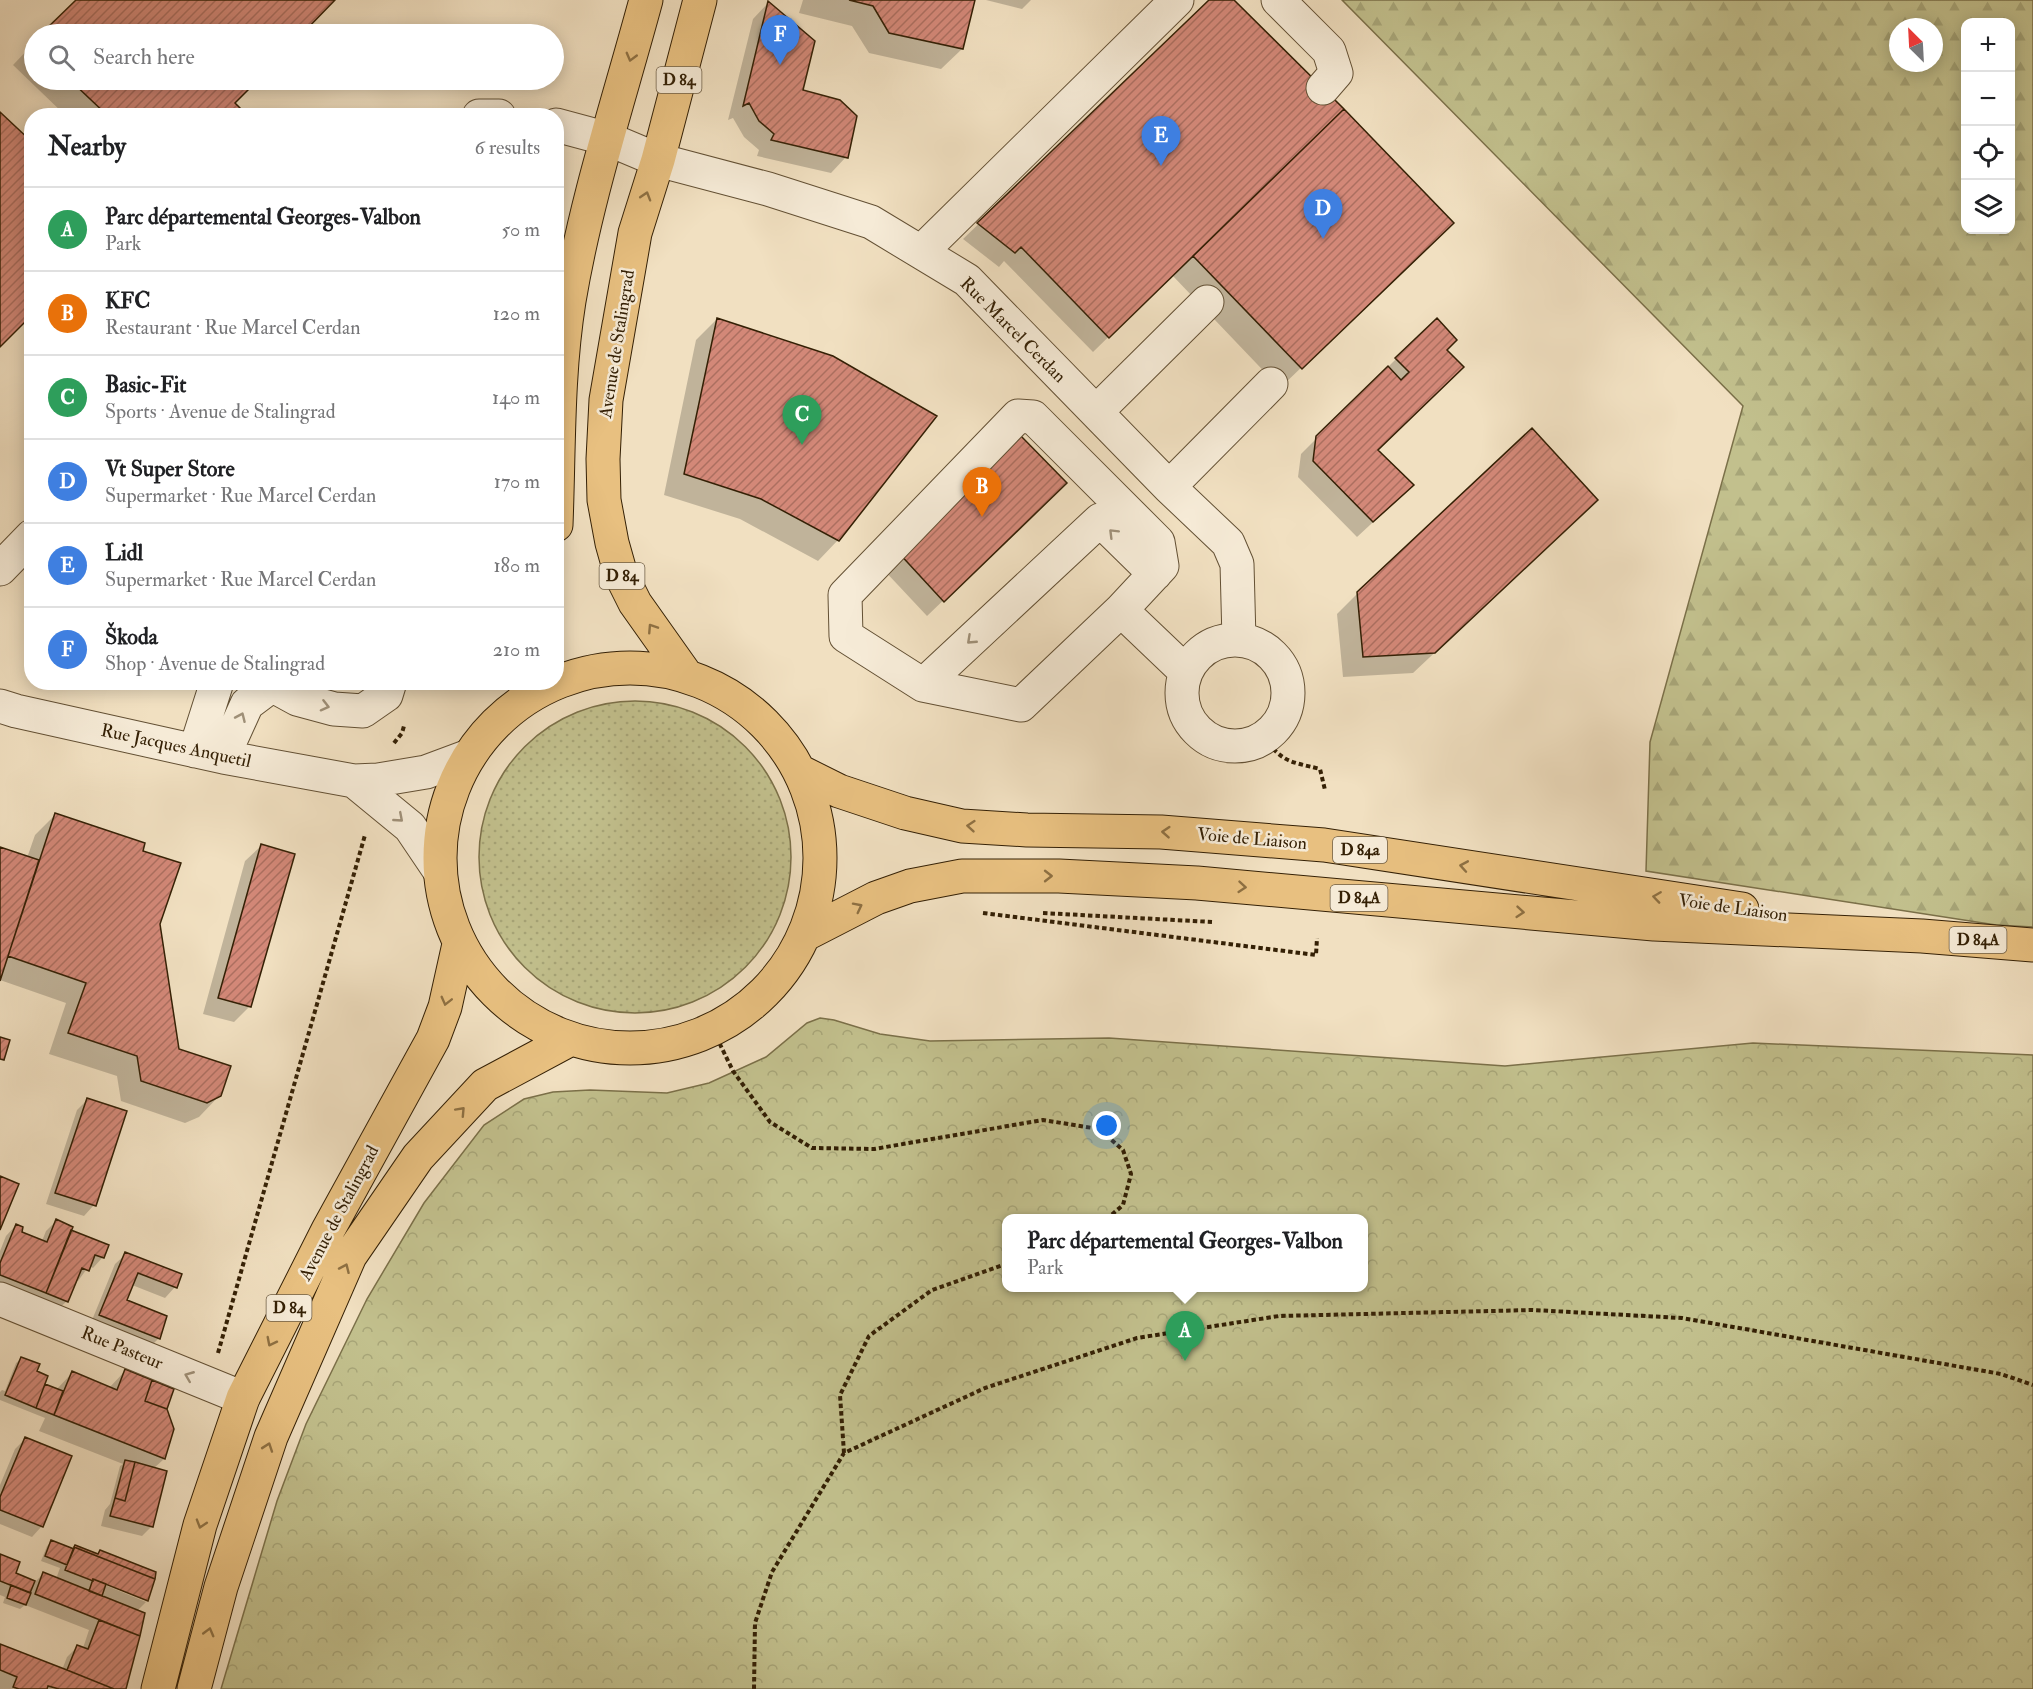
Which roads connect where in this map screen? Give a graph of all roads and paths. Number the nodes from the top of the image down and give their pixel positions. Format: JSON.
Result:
{"nodes":[{"id":1,"x":646,"y":0,"type":"edge"},
{"id":2,"x":700,"y":0,"type":"edge"},
{"id":3,"x":1177,"y":0,"type":"edge"},
{"id":4,"x":1278,"y":0,"type":"edge"},
{"id":5,"x":1323,"y":88,"type":"dead end"},
{"id":6,"x":564,"y":126,"type":"edge"},
{"id":7,"x":608,"y":139,"type":"junction"},
{"id":8,"x":658,"y":160,"type":"junction"},
{"id":9,"x":921,"y":252,"type":"junction"},
{"id":10,"x":1207,"y":302,"type":"dead end"},
{"id":11,"x":564,"y":343,"type":"edge"},
{"id":12,"x":1271,"y":384,"type":"dead end"},
{"id":13,"x":1096,"y":412,"type":"junction"},
{"id":14,"x":1169,"y":487,"type":"junction"},
{"id":15,"x":24,"y":544,"type":"edge"},
{"id":16,"x":0,"y":569,"type":"edge"},
{"id":17,"x":1155,"y":574,"type":"junction"},
{"id":18,"x":1120,"y":610,"type":"junction"},
{"id":19,"x":1239,"y":640,"type":"junction"},
{"id":20,"x":1186,"y":672,"type":"junction"},
{"id":21,"x":686,"y":675,"type":"junction"},
{"id":22,"x":564,"y":681,"type":"edge"},
{"id":23,"x":923,"y":685,"type":"junction"},
{"id":24,"x":216,"y":690,"type":"edge"},
{"id":25,"x":261,"y":690,"type":"edge"},
{"id":26,"x":281,"y":690,"type":"edge"},
{"id":27,"x":388,"y":690,"type":"edge"},
{"id":28,"x":525,"y":692,"type":"edge"},
{"id":29,"x":0,"y":706,"type":"edge"},
{"id":30,"x":405,"y":723,"type":"dead end"},
{"id":31,"x":1263,"y":738,"type":"junction"},
{"id":32,"x":209,"y":754,"type":"junction"},
{"id":33,"x":469,"y":756,"type":"junction"},
{"id":34,"x":801,"y":772,"type":"junction"},
{"id":35,"x":369,"y":786,"type":"junction"},
{"id":36,"x":1325,"y":790,"type":"dead end"},
{"id":37,"x":439,"y":870,"type":"junction"},
{"id":38,"x":972,"y":912,"type":"dead end"},
{"id":39,"x":806,"y":933,"type":"junction"},
{"id":40,"x":1922,"y":936,"type":"junction"},
{"id":41,"x":1317,"y":938,"type":"dead end"},
{"id":42,"x":459,"y":944,"type":"junction"},
{"id":43,"x":2033,"y":945,"type":"edge"},
{"id":44,"x":713,"y":1030,"type":"junction"},
{"id":45,"x":569,"y":1040,"type":"junction"},
{"id":46,"x":1113,"y":1214,"type":"edge"},
{"id":47,"x":1002,"y":1265,"type":"edge"},
{"id":48,"x":0,"y":1299,"type":"edge"},
{"id":49,"x":209,"y":1384,"type":"junction"},
{"id":50,"x":2033,"y":1385,"type":"edge"},
{"id":51,"x":243,"y":1398,"type":"junction"},
{"id":52,"x":844,"y":1453,"type":"junction"},
{"id":53,"x":158,"y":1689,"type":"edge"},
{"id":54,"x":194,"y":1689,"type":"edge"},
{"id":55,"x":754,"y":1689,"type":"edge"}],
"edges":[{"from":1,"to":7,"type":"main road","one_way":true},
{"from":2,"to":8,"type":"main road","name":"Avenue de Stalingrad","number":"D 84"},
{"from":3,"to":9,"type":"street"},
{"from":4,"to":5,"type":"street"},
{"from":6,"to":7,"type":"street","name":"Rue Marcel Cerdan"},
{"from":7,"to":8,"type":"street","name":"Rue Marcel Cerdan"},
{"from":7,"to":11,"type":"main road"},
{"from":8,"to":9,"type":"street","name":"Rue Marcel Cerdan"},
{"from":21,"to":8,"type":"main road","name":"Avenue de Stalingrad","number":"D 84","one_way":true},
{"from":9,"to":13,"type":"street","name":"Rue Marcel Cerdan"},
{"from":10,"to":13,"type":"street"},
{"from":12,"to":14,"type":"street"},
{"from":13,"to":14,"type":"street","name":"Rue Marcel Cerdan"},
{"from":14,"to":19,"type":"street","name":"Rue Marcel Cerdan"},
{"from":15,"to":16,"type":"street"},
{"from":17,"to":18,"type":"street"},
{"from":17,"to":23,"type":"street","one_way":true},
{"from":17,"to":23,"type":"street"},
{"from":18,"to":20,"type":"street"},
{"from":18,"to":23,"type":"street"},
{"from":19,"to":20,"type":"street"},
{"from":19,"to":31,"type":"street"},
{"from":20,"to":31,"type":"street"},
{"from":21,"to":22,"type":"main road"},
{"from":21,"to":34,"type":"main road"},
{"from":24,"to":32,"type":"street"},
{"from":32,"to":25,"type":"street","one_way":true},
{"from":26,"to":27,"type":"street","one_way":true},
{"from":28,"to":33,"type":"main road"},
{"from":29,"to":32,"type":"street","name":"Rue Jacques Anquetil"},
{"from":30,"to":35,"type":"path"},
{"from":31,"to":36,"type":"path"},
{"from":32,"to":35,"type":"street","name":"Rue Jacques Anquetil"},
{"from":33,"to":35,"type":"street","name":"Rue Jacques Anquetil"},
{"from":33,"to":37,"type":"main road"},
{"from":34,"to":39,"type":"main road"},
{"from":40,"to":34,"type":"main road","name":"Voie de Liaison","number":"D 84a","one_way":true},
{"from":35,"to":37,"type":"street","one_way":true},
{"from":35,"to":49,"type":"path"},
{"from":37,"to":42,"type":"main road"},
{"from":38,"to":41,"type":"path"},
{"from":39,"to":40,"type":"main road","name":"Voie de Liaison","number":"D 84A","one_way":true},
{"from":39,"to":44,"type":"main road"},
{"from":40,"to":43,"type":"main road","name":"Voie de Liaison","number":"D 84A"},
{"from":42,"to":45,"type":"main road"},
{"from":42,"to":51,"type":"main road","name":"Avenue de Stalingrad","number":"D 84","one_way":true},
{"from":44,"to":45,"type":"main road"},
{"from":44,"to":46,"type":"path"},
{"from":54,"to":45,"type":"main road","name":"Avenue de Stalingrad","number":"D 84","one_way":true},
{"from":47,"to":52,"type":"path"},
{"from":49,"to":48,"type":"street","name":"Rue Pasteur","one_way":true},
{"from":49,"to":51,"type":"street","name":"Rue Pasteur"},
{"from":50,"to":52,"type":"path"},
{"from":51,"to":53,"type":"main road","name":"Avenue de Stalingrad","number":"D 84","one_way":true},
{"from":52,"to":55,"type":"path"}]}
